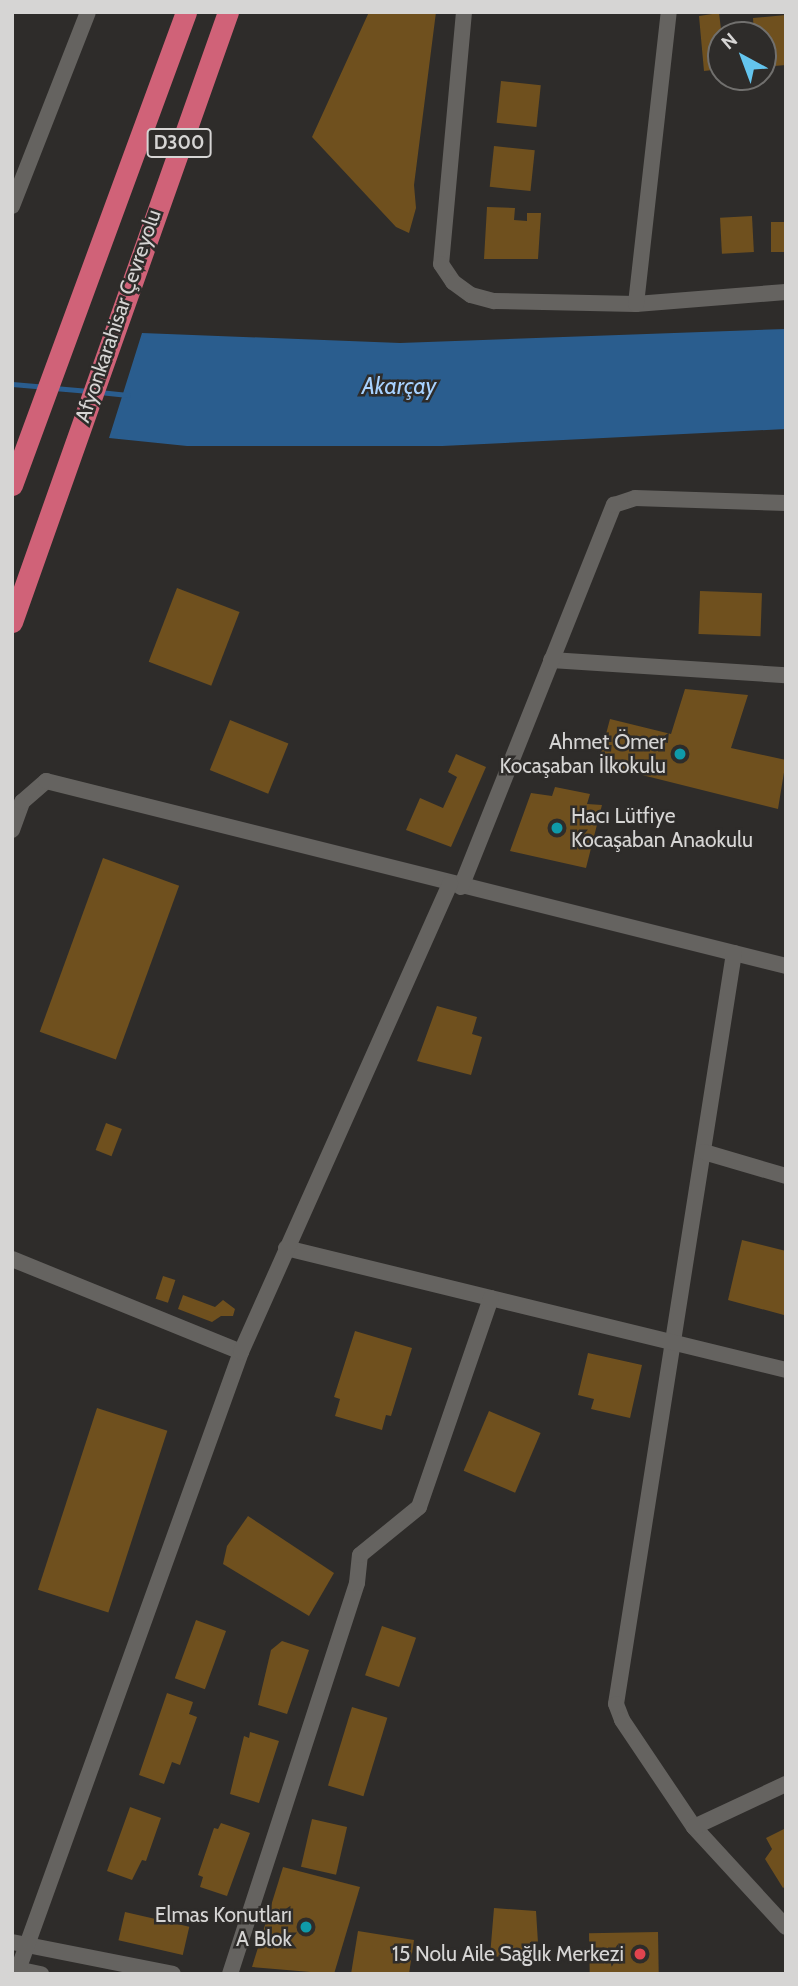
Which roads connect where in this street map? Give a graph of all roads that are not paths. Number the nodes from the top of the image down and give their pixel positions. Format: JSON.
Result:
{"nodes":[{"id":1,"x":88,"y":12,"type":"edge"},
{"id":2,"x":186,"y":12,"type":"edge"},
{"id":3,"x":228,"y":12,"type":"edge"},
{"id":4,"x":464,"y":12,"type":"edge"},
{"id":5,"x":669,"y":12,"type":"edge"},
{"id":6,"x":12,"y":206,"type":"edge"},
{"id":7,"x":786,"y":292,"type":"edge"},
{"id":8,"x":636,"y":304,"type":"junction"},
{"id":9,"x":12,"y":485,"type":"edge"},
{"id":10,"x":786,"y":503,"type":"edge"},
{"id":11,"x":12,"y":622,"type":"edge"},
{"id":12,"x":551,"y":660,"type":"junction"},
{"id":13,"x":786,"y":675,"type":"edge"},
{"id":14,"x":12,"y":830,"type":"edge"},
{"id":15,"x":456,"y":886,"type":"junction"},
{"id":16,"x":734,"y":953,"type":"junction"},
{"id":17,"x":785,"y":960,"type":"edge"},
{"id":18,"x":704,"y":1152,"type":"junction"},
{"id":19,"x":786,"y":1176,"type":"edge"},
{"id":20,"x":286,"y":1248,"type":"junction"},
{"id":21,"x":12,"y":1259,"type":"edge"},
{"id":22,"x":491,"y":1298,"type":"junction"},
{"id":23,"x":676,"y":1343,"type":"junction"},
{"id":24,"x":241,"y":1352,"type":"junction"},
{"id":25,"x":786,"y":1370,"type":"edge"},
{"id":26,"x":786,"y":1784,"type":"edge"},
{"id":27,"x":694,"y":1827,"type":"junction"},
{"id":28,"x":786,"y":1927,"type":"edge"},
{"id":29,"x":20,"y":1944,"type":"edge"},
{"id":30,"x":15,"y":1969,"type":"edge"},
{"id":31,"x":41,"y":1974,"type":"edge"},
{"id":32,"x":173,"y":1974,"type":"edge"},
{"id":33,"x":230,"y":1974,"type":"edge"}],
"edges":[{"from":1,"to":6,"type":"street"},
{"from":2,"to":9,"type":"highway","name":"Afyonkarahisar Çevreyolu","number":"D300"},
{"from":3,"to":11,"type":"highway","name":"Afyonkarahisar Çevreyolu","number":"D300"},
{"from":4,"to":8,"type":"street"},
{"from":5,"to":8,"type":"street"},
{"from":7,"to":8,"type":"street"},
{"from":10,"to":12,"type":"street"},
{"from":12,"to":13,"type":"street"},
{"from":12,"to":15,"type":"street"},
{"from":14,"to":15,"type":"street"},
{"from":15,"to":16,"type":"street"},
{"from":15,"to":20,"type":"street"},
{"from":16,"to":17,"type":"street"},
{"from":16,"to":18,"type":"street"},
{"from":18,"to":19,"type":"street"},
{"from":18,"to":23,"type":"street"},
{"from":20,"to":22,"type":"street"},
{"from":20,"to":24,"type":"street"},
{"from":21,"to":24,"type":"street"},
{"from":22,"to":23,"type":"street"},
{"from":22,"to":33,"type":"street"},
{"from":23,"to":25,"type":"street"},
{"from":23,"to":27,"type":"street"},
{"from":24,"to":29,"type":"street"},
{"from":26,"to":27,"type":"street"},
{"from":27,"to":28,"type":"street"},
{"from":29,"to":30,"type":"street"},
{"from":29,"to":32,"type":"street"},
{"from":30,"to":31,"type":"street"}]}
